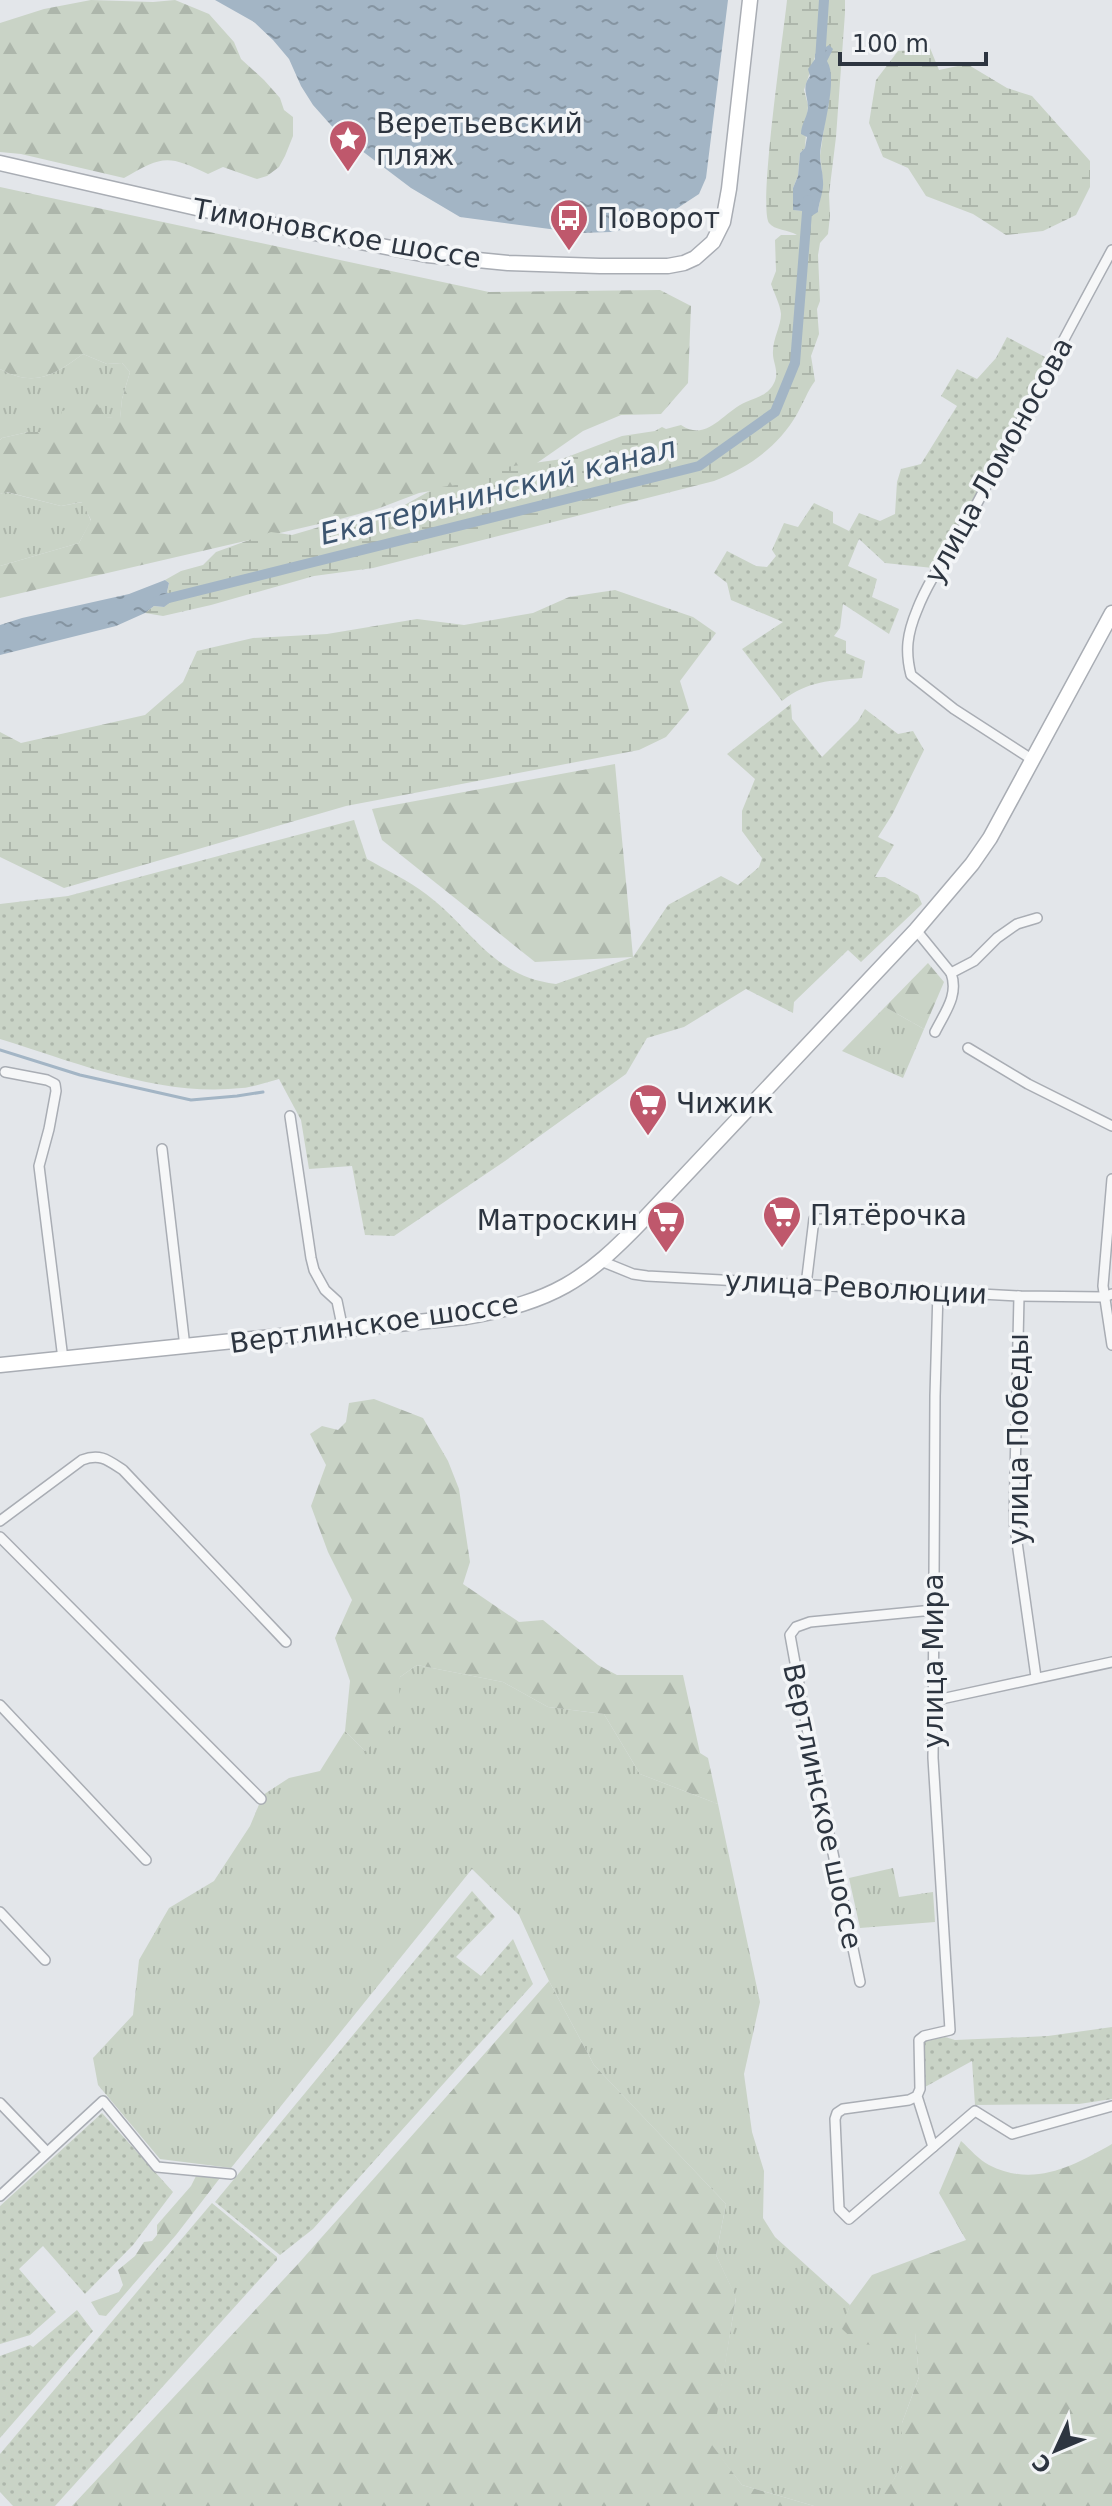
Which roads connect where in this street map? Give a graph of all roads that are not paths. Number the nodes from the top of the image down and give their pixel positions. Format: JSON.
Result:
{"nodes":[{"id":1,"x":750,"y":0,"type":"edge"},
{"id":2,"x":0,"y":163,"type":"edge"},
{"id":3,"x":1112,"y":250,"type":"edge"},
{"id":4,"x":1112,"y":613,"type":"edge"},
{"id":5,"x":1033,"y":760,"type":"junction"},
{"id":6,"x":1037,"y":918,"type":"dead end"},
{"id":7,"x":916,"y":930,"type":"junction"},
{"id":8,"x":951,"y":973,"type":"junction"},
{"id":9,"x":935,"y":1032,"type":"dead end"},
{"id":10,"x":968,"y":1048,"type":"dead end"},
{"id":11,"x":5,"y":1072,"type":"dead end"},
{"id":12,"x":290,"y":1116,"type":"dead end"},
{"id":13,"x":1112,"y":1126,"type":"edge"},
{"id":14,"x":162,"y":1149,"type":"dead end"},
{"id":15,"x":1112,"y":1179,"type":"edge"},
{"id":16,"x":892,"y":1219,"type":"dead end"},
{"id":17,"x":601,"y":1261,"type":"junction"},
{"id":18,"x":806,"y":1285,"type":"junction"},
{"id":19,"x":938,"y":1291,"type":"junction"},
{"id":20,"x":1108,"y":1295,"type":"edge"},
{"id":21,"x":1019,"y":1296,"type":"junction"},
{"id":22,"x":343,"y":1330,"type":"junction"},
{"id":23,"x":1112,"y":1345,"type":"edge"},
{"id":24,"x":185,"y":1347,"type":"junction"},
{"id":25,"x":63,"y":1359,"type":"junction"},
{"id":26,"x":0,"y":1365,"type":"edge"},
{"id":27,"x":0,"y":1521,"type":"edge"},
{"id":28,"x":0,"y":1537,"type":"edge"},
{"id":29,"x":933,"y":1610,"type":"junction"},
{"id":30,"x":286,"y":1642,"type":"dead end"},
{"id":31,"x":1112,"y":1662,"type":"edge"},
{"id":32,"x":1036,"y":1677,"type":"junction"},
{"id":33,"x":932,"y":1701,"type":"junction"},
{"id":34,"x":0,"y":1705,"type":"edge"},
{"id":35,"x":261,"y":1799,"type":"dead end"},
{"id":36,"x":146,"y":1860,"type":"dead end"},
{"id":37,"x":0,"y":1912,"type":"edge"},
{"id":38,"x":45,"y":1960,"type":"dead end"},
{"id":39,"x":860,"y":1982,"type":"dead end"},
{"id":40,"x":917,"y":2096,"type":"junction"},
{"id":41,"x":0,"y":2103,"type":"edge"},
{"id":42,"x":1112,"y":2106,"type":"edge"},
{"id":43,"x":933,"y":2147,"type":"junction"},
{"id":44,"x":47,"y":2152,"type":"junction"},
{"id":45,"x":231,"y":2174,"type":"dead end"},
{"id":46,"x":0,"y":2196,"type":"edge"}],
"edges":[{"from":1,"to":2,"type":"main road","name":"Тимоновское шоссе"},
{"from":3,"to":5,"type":"street","name":"улица Ломоносова"},
{"from":4,"to":5,"type":"main road","name":"Вертлинское шоссе"},
{"from":5,"to":7,"type":"main road","name":"Вертлинское шоссе"},
{"from":6,"to":8,"type":"street"},
{"from":7,"to":8,"type":"street"},
{"from":7,"to":17,"type":"main road","name":"Вертлинское шоссе"},
{"from":8,"to":9,"type":"street"},
{"from":10,"to":13,"type":"street"},
{"from":11,"to":25,"type":"street"},
{"from":12,"to":22,"type":"street"},
{"from":14,"to":24,"type":"street"},
{"from":15,"to":20,"type":"street"},
{"from":16,"to":18,"type":"street"},
{"from":17,"to":18,"type":"street","name":"улица Революции"},
{"from":17,"to":22,"type":"main road","name":"Вертлинское шоссе"},
{"from":18,"to":19,"type":"street","name":"улица Революции"},
{"from":19,"to":21,"type":"street","name":"улица Революции"},
{"from":19,"to":29,"type":"street","name":"улица Мира"},
{"from":20,"to":21,"type":"street","name":"улица Революции"},
{"from":20,"to":23,"type":"street"},
{"from":21,"to":32,"type":"street","name":"улица Победы"},
{"from":22,"to":24,"type":"main road","name":"Вертлинское шоссе"},
{"from":24,"to":25,"type":"main road","name":"Вертлинское шоссе"},
{"from":25,"to":26,"type":"main road","name":"Вертлинское шоссе"},
{"from":27,"to":30,"type":"street"},
{"from":28,"to":35,"type":"street"},
{"from":29,"to":33,"type":"street","name":"улица Мира"},
{"from":29,"to":39,"type":"street","name":"Вертлинское шоссе"},
{"from":31,"to":32,"type":"street"},
{"from":32,"to":33,"type":"street"},
{"from":33,"to":40,"type":"street","name":"улица Мира"},
{"from":34,"to":36,"type":"street"},
{"from":37,"to":38,"type":"street"},
{"from":40,"to":43,"type":"street"},
{"from":40,"to":43,"type":"street"},
{"from":41,"to":44,"type":"street"},
{"from":42,"to":43,"type":"street"},
{"from":44,"to":45,"type":"street"},
{"from":44,"to":46,"type":"street"}]}
